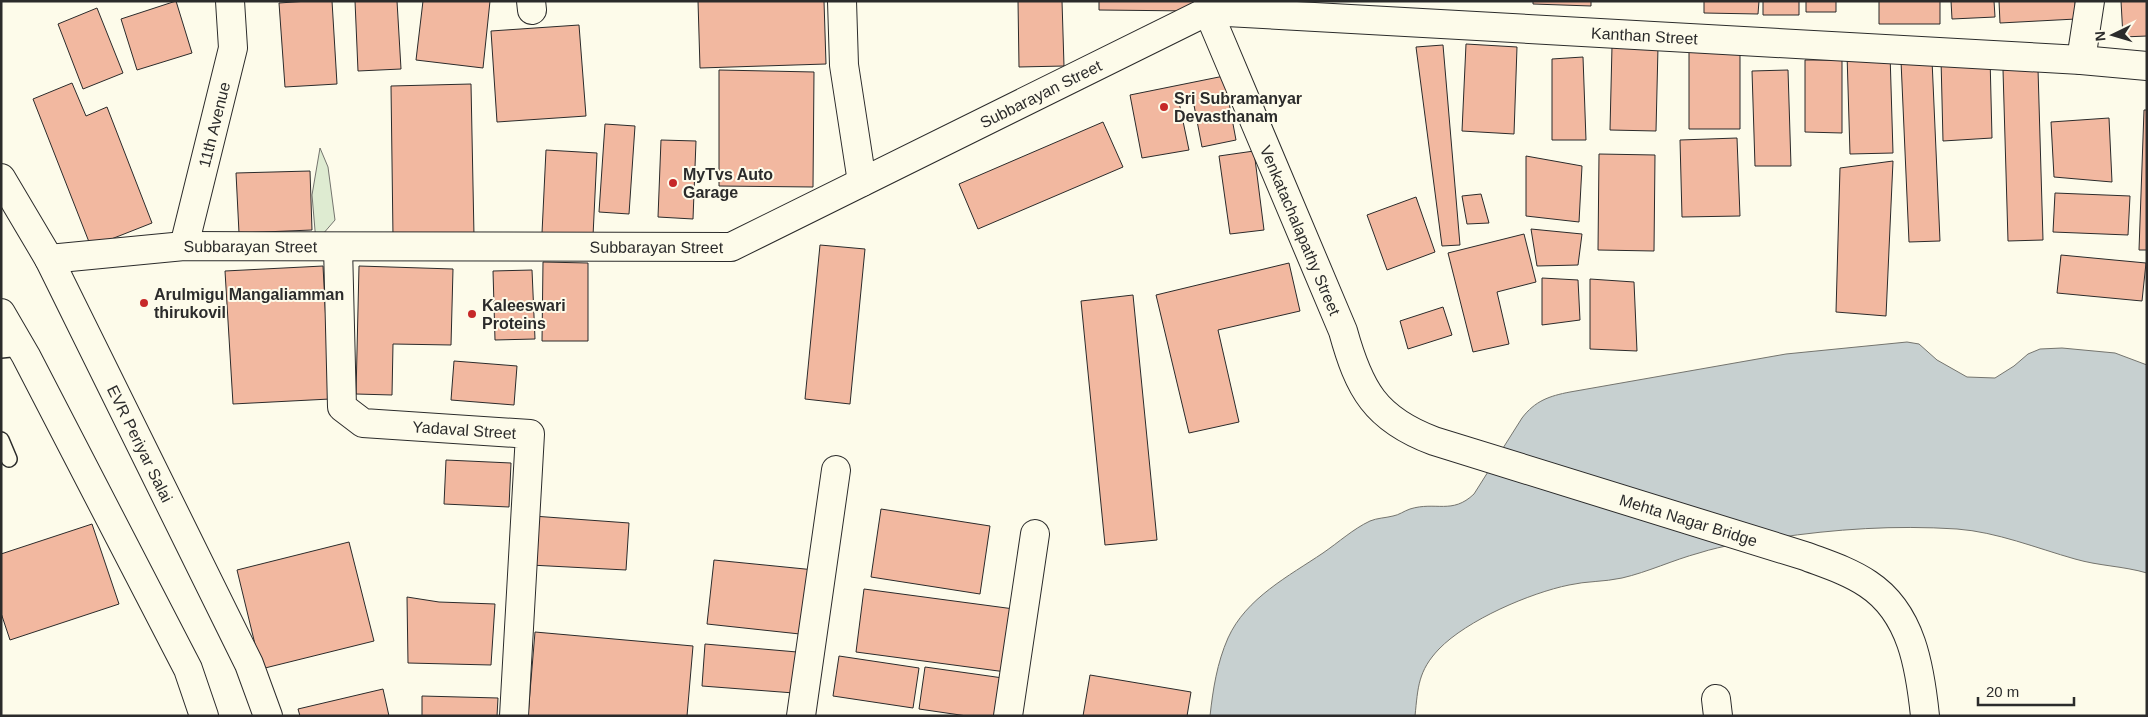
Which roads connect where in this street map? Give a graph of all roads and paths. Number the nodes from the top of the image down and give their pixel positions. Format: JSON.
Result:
{"nodes":[{"id":1,"x":230,"y":1,"type":"edge"},
{"id":2,"x":842,"y":1,"type":"edge"},
{"id":3,"x":2090,"y":1,"type":"edge"},
{"id":4,"x":1208,"y":6,"type":"edge"},
{"id":5,"x":2081,"y":60,"type":"junction"},
{"id":6,"x":2147,"y":66,"type":"edge"},
{"id":7,"x":1,"y":178,"type":"edge"},
{"id":8,"x":862,"y":182,"type":"junction"},
{"id":9,"x":184,"y":246,"type":"junction"},
{"id":10,"x":338,"y":247,"type":"junction"},
{"id":11,"x":49,"y":259,"type":"junction"},
{"id":12,"x":1,"y":313,"type":"edge"},
{"id":13,"x":11,"y":349,"type":"edge"},
{"id":14,"x":1374,"y":401,"type":"joint"},
{"id":15,"x":1,"y":440,"type":"edge"},
{"id":16,"x":9,"y":459,"type":"dead end"},
{"id":17,"x":836,"y":470,"type":"dead end"},
{"id":18,"x":1035,"y":534,"type":"dead end"},
{"id":19,"x":1924,"y":704,"type":"edge"},
{"id":20,"x":204,"y":716,"type":"edge"},
{"id":21,"x":268,"y":716,"type":"edge"},
{"id":22,"x":514,"y":716,"type":"edge"},
{"id":23,"x":801,"y":716,"type":"edge"},
{"id":24,"x":1008,"y":716,"type":"edge"}],
"edges":[{"from":1,"to":9,"type":"street","name":"11th Avenue"},
{"from":2,"to":8,"type":"street"},
{"from":3,"to":5,"type":"street"},
{"from":4,"to":5,"type":"street","name":"Kanthan Street"},
{"from":4,"to":8,"type":"street","name":"Subbarayan Street"},
{"from":4,"to":14,"type":"street","name":"Venkatachalapathy Street"},
{"from":5,"to":6,"type":"street","name":"Kanthan Street"},
{"from":7,"to":11,"type":"street","name":"EVR Periyar Salai"},
{"from":8,"to":10,"type":"street","name":"Subbarayan Street"},
{"from":9,"to":10,"type":"street","name":"Subbarayan Street"},
{"from":9,"to":11,"type":"street","name":"Subbarayan Street"},
{"from":10,"to":22,"type":"street","name":"Yadaval Street"},
{"from":11,"to":21,"type":"street","name":"EVR Periyar Salai"},
{"from":12,"to":13,"type":"street"},
{"from":13,"to":20,"type":"street"},
{"from":14,"to":19,"type":"street","name":"Mehta Nagar Bridge"},
{"from":15,"to":16,"type":"lane"},
{"from":17,"to":23,"type":"street"},
{"from":18,"to":24,"type":"street"}]}
